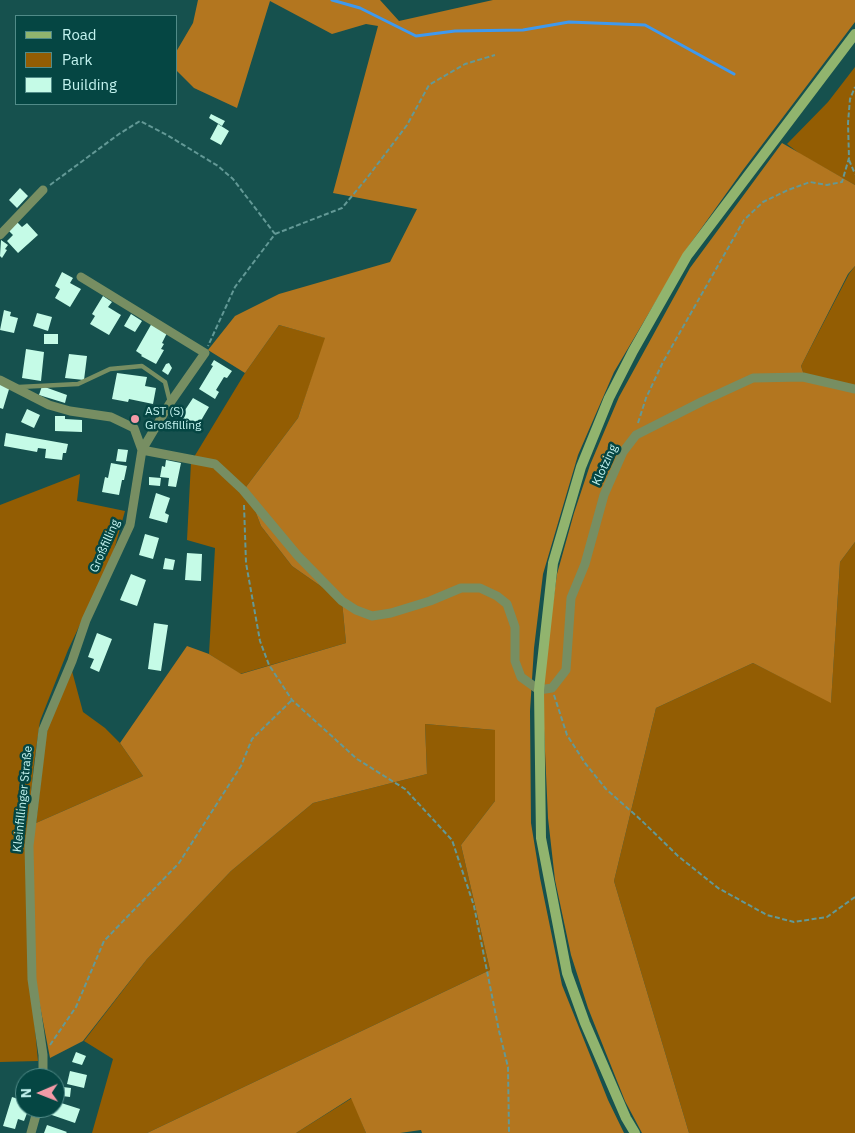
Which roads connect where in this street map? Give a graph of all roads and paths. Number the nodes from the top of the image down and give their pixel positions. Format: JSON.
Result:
{"nodes":[{"id":1,"x":855,"y":34,"type":"edge"},
{"id":2,"x":495,"y":54,"type":"dead end"},
{"id":3,"x":855,"y":87,"type":"edge"},
{"id":4,"x":849,"y":158,"type":"junction"},
{"id":5,"x":855,"y":174,"type":"edge"},
{"id":6,"x":43,"y":190,"type":"joint"},
{"id":7,"x":275,"y":234,"type":"junction"},
{"id":8,"x":0,"y":235,"type":"edge"},
{"id":9,"x":81,"y":277,"type":"dead end"},
{"id":10,"x":205,"y":353,"type":"junction"},
{"id":11,"x":0,"y":380,"type":"edge"},
{"id":12,"x":15,"y":387,"type":"junction"},
{"id":13,"x":855,"y":389,"type":"edge"},
{"id":14,"x":170,"y":403,"type":"junction"},
{"id":15,"x":636,"y":436,"type":"junction"},
{"id":16,"x":142,"y":450,"type":"junction"},
{"id":17,"x":243,"y":490,"type":"junction"},
{"id":18,"x":86,"y":620,"type":"joint"},
{"id":19,"x":552,"y":688,"type":"junction"},
{"id":20,"x":539,"y":690,"type":"junction"},
{"id":21,"x":292,"y":700,"type":"junction"},
{"id":22,"x":855,"y":897,"type":"edge"},
{"id":23,"x":43,"y":1055,"type":"junction"},
{"id":24,"x":43,"y":1068,"type":"edge"},
{"id":25,"x":35,"y":1118,"type":"edge"},
{"id":26,"x":31,"y":1133,"type":"edge"},
{"id":27,"x":509,"y":1133,"type":"edge"},
{"id":28,"x":635,"y":1133,"type":"edge"}],
"edges":[{"from":1,"to":20,"type":"main road"},
{"from":2,"to":7,"type":"path"},
{"from":3,"to":4,"type":"path"},
{"from":4,"to":5,"type":"path"},
{"from":4,"to":15,"type":"path"},
{"from":6,"to":7,"type":"path"},
{"from":6,"to":8,"type":"street"},
{"from":7,"to":10,"type":"path"},
{"from":9,"to":10,"type":"street"},
{"from":10,"to":14,"type":"street","name":"Großfilling"},
{"from":11,"to":12,"type":"street"},
{"from":12,"to":14,"type":"lane"},
{"from":12,"to":16,"type":"street"},
{"from":13,"to":15,"type":"street","name":"Klotzing"},
{"from":14,"to":16,"type":"street","name":"Großfilling"},
{"from":15,"to":19,"type":"street","name":"Klotzing"},
{"from":16,"to":17,"type":"street"},
{"from":16,"to":18,"type":"street","name":"Großfilling"},
{"from":17,"to":20,"type":"street"},
{"from":17,"to":21,"type":"path"},
{"from":18,"to":23,"type":"street","name":"Kleinfillinger Straße"},
{"from":19,"to":20,"type":"street"},
{"from":19,"to":22,"type":"path"},
{"from":20,"to":28,"type":"main road"},
{"from":21,"to":23,"type":"path"},
{"from":21,"to":27,"type":"path"},
{"from":23,"to":24,"type":"street","name":"Kleinfillinger Straße"},
{"from":25,"to":26,"type":"street"}]}
